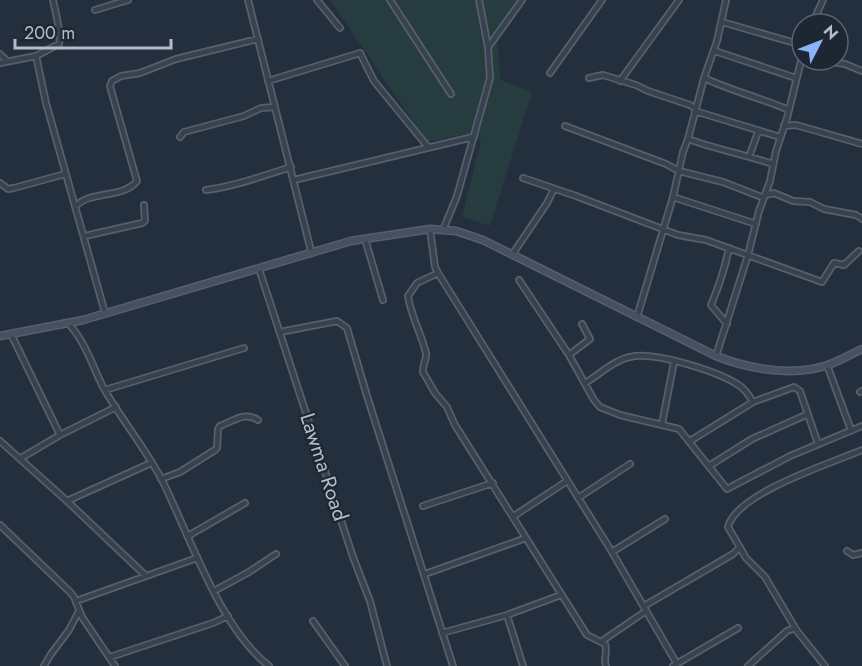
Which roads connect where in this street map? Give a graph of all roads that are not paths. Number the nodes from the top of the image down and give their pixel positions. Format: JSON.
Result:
{"nodes":[{"id":1,"x":53,"y":0,"type":"edge"},
{"id":2,"x":128,"y":0,"type":"edge"},
{"id":3,"x":248,"y":0,"type":"edge"},
{"id":4,"x":317,"y":0,"type":"edge"},
{"id":5,"x":390,"y":0,"type":"edge"},
{"id":6,"x":479,"y":0,"type":"edge"},
{"id":7,"x":522,"y":0,"type":"edge"},
{"id":8,"x":602,"y":0,"type":"edge"},
{"id":9,"x":679,"y":0,"type":"edge"},
{"id":10,"x":726,"y":0,"type":"edge"},
{"id":11,"x":95,"y":10,"type":"dead end"},
{"id":12,"x":722,"y":22,"type":"junction"},
{"id":13,"x":340,"y":27,"type":"dead end"},
{"id":14,"x":258,"y":39,"type":"junction"},
{"id":15,"x":790,"y":42,"type":"edge"},
{"id":16,"x":488,"y":47,"type":"junction"},
{"id":17,"x":715,"y":51,"type":"junction"},
{"id":18,"x":0,"y":54,"type":"edge"},
{"id":19,"x":36,"y":56,"type":"junction"},
{"id":20,"x":7,"y":61,"type":"junction"},
{"id":21,"x":0,"y":63,"type":"edge"},
{"id":22,"x":798,"y":72,"type":"edge"},
{"id":23,"x":550,"y":73,"type":"dead end"},
{"id":24,"x":589,"y":78,"type":"dead end"},
{"id":25,"x":704,"y":78,"type":"junction"},
{"id":26,"x":796,"y":78,"type":"junction"},
{"id":27,"x":268,"y":81,"type":"junction"},
{"id":28,"x":620,"y":81,"type":"junction"},
{"id":29,"x":451,"y":94,"type":"dead end"},
{"id":30,"x":275,"y":107,"type":"junction"},
{"id":31,"x":696,"y":110,"type":"junction"},
{"id":32,"x":789,"y":110,"type":"junction"},
{"id":33,"x":566,"y":126,"type":"dead end"},
{"id":34,"x":784,"y":126,"type":"junction"},
{"id":35,"x":758,"y":132,"type":"junction"},
{"id":36,"x":180,"y":137,"type":"dead end"},
{"id":37,"x":473,"y":137,"type":"junction"},
{"id":38,"x":780,"y":137,"type":"junction"},
{"id":39,"x":688,"y":139,"type":"junction"},
{"id":40,"x":862,"y":144,"type":"edge"},
{"id":41,"x":428,"y":147,"type":"junction"},
{"id":42,"x":749,"y":157,"type":"junction"},
{"id":43,"x":773,"y":164,"type":"junction"},
{"id":44,"x":291,"y":167,"type":"junction"},
{"id":45,"x":679,"y":171,"type":"junction"},
{"id":46,"x":65,"y":174,"type":"junction"},
{"id":47,"x":523,"y":178,"type":"dead end"},
{"id":48,"x":294,"y":180,"type":"junction"},
{"id":49,"x":0,"y":183,"type":"edge"},
{"id":50,"x":554,"y":189,"type":"junction"},
{"id":51,"x":206,"y":190,"type":"dead end"},
{"id":52,"x":764,"y":196,"type":"junction"},
{"id":53,"x":674,"y":197,"type":"junction"},
{"id":54,"x":144,"y":205,"type":"dead end"},
{"id":55,"x":76,"y":206,"type":"junction"},
{"id":56,"x":862,"y":219,"type":"edge"},
{"id":57,"x":756,"y":224,"type":"junction"},
{"id":58,"x":430,"y":229,"type":"junction"},
{"id":59,"x":663,"y":229,"type":"junction"},
{"id":60,"x":443,"y":230,"type":"junction"},
{"id":61,"x":85,"y":236,"type":"junction"},
{"id":62,"x":365,"y":239,"type":"junction"},
{"id":63,"x":729,"y":248,"type":"junction"},
{"id":64,"x":311,"y":251,"type":"junction"},
{"id":65,"x":859,"y":251,"type":"dead end"},
{"id":66,"x":512,"y":255,"type":"junction"},
{"id":67,"x":748,"y":255,"type":"junction"},
{"id":68,"x":259,"y":269,"type":"junction"},
{"id":69,"x":438,"y":273,"type":"junction"},
{"id":70,"x":519,"y":280,"type":"dead end"},
{"id":71,"x":383,"y":300,"type":"dead end"},
{"id":72,"x":105,"y":313,"type":"junction"},
{"id":73,"x":637,"y":317,"type":"junction"},
{"id":74,"x":83,"y":320,"type":"junction"},
{"id":75,"x":68,"y":323,"type":"junction"},
{"id":76,"x":582,"y":324,"type":"dead end"},
{"id":77,"x":727,"y":324,"type":"junction"},
{"id":78,"x":280,"y":332,"type":"junction"},
{"id":79,"x":11,"y":334,"type":"junction"},
{"id":80,"x":78,"y":334,"type":"junction"},
{"id":81,"x":0,"y":336,"type":"edge"},
{"id":82,"x":244,"y":348,"type":"dead end"},
{"id":83,"x":862,"y":349,"type":"edge"},
{"id":84,"x":569,"y":355,"type":"junction"},
{"id":85,"x":716,"y":356,"type":"junction"},
{"id":86,"x":674,"y":362,"type":"junction"},
{"id":87,"x":827,"y":365,"type":"junction"},
{"id":88,"x":585,"y":383,"type":"junction"},
{"id":89,"x":105,"y":390,"type":"junction"},
{"id":90,"x":753,"y":402,"type":"junction"},
{"id":91,"x":116,"y":407,"type":"junction"},
{"id":92,"x":808,"y":414,"type":"junction"},
{"id":93,"x":258,"y":420,"type":"dead end"},
{"id":94,"x":662,"y":424,"type":"junction"},
{"id":95,"x":862,"y":426,"type":"edge"},
{"id":96,"x":852,"y":430,"type":"junction"},
{"id":97,"x":60,"y":435,"type":"junction"},
{"id":98,"x":0,"y":441,"type":"edge"},
{"id":99,"x":690,"y":441,"type":"junction"},
{"id":100,"x":818,"y":444,"type":"junction"},
{"id":101,"x":862,"y":450,"type":"edge"},
{"id":102,"x":21,"y":458,"type":"junction"},
{"id":103,"x":151,"y":463,"type":"junction"},
{"id":104,"x":630,"y":464,"type":"dead end"},
{"id":105,"x":709,"y":466,"type":"junction"},
{"id":106,"x":161,"y":479,"type":"junction"},
{"id":107,"x":567,"y":481,"type":"junction"},
{"id":108,"x":493,"y":483,"type":"junction"},
{"id":109,"x":578,"y":498,"type":"junction"},
{"id":110,"x":67,"y":501,"type":"junction"},
{"id":111,"x":245,"y":503,"type":"dead end"},
{"id":112,"x":423,"y":506,"type":"dead end"},
{"id":113,"x":514,"y":516,"type":"junction"},
{"id":114,"x":665,"y":519,"type":"dead end"},
{"id":115,"x":0,"y":525,"type":"edge"},
{"id":116,"x":188,"y":537,"type":"junction"},
{"id":117,"x":526,"y":538,"type":"junction"},
{"id":118,"x":740,"y":547,"type":"junction"},
{"id":119,"x":847,"y":551,"type":"dead end"},
{"id":120,"x":612,"y":552,"type":"junction"},
{"id":121,"x":276,"y":554,"type":"dead end"},
{"id":122,"x":862,"y":554,"type":"edge"},
{"id":123,"x":197,"y":558,"type":"junction"},
{"id":124,"x":425,"y":574,"type":"junction"},
{"id":125,"x":146,"y":576,"type":"junction"},
{"id":126,"x":214,"y":591,"type":"junction"},
{"id":127,"x":561,"y":595,"type":"junction"},
{"id":128,"x":76,"y":601,"type":"junction"},
{"id":129,"x":645,"y":608,"type":"junction"},
{"id":130,"x":79,"y":611,"type":"junction"},
{"id":131,"x":507,"y":615,"type":"junction"},
{"id":132,"x":228,"y":616,"type":"junction"},
{"id":133,"x":82,"y":617,"type":"junction"},
{"id":134,"x":313,"y":621,"type":"dead end"},
{"id":135,"x":73,"y":622,"type":"junction"},
{"id":136,"x":738,"y":628,"type":"dead end"},
{"id":137,"x":795,"y":628,"type":"junction"},
{"id":138,"x":442,"y":633,"type":"junction"},
{"id":139,"x":602,"y":641,"type":"junction"},
{"id":140,"x":110,"y":657,"type":"junction"},
{"id":141,"x":675,"y":665,"type":"edge"},
{"id":142,"x":44,"y":666,"type":"edge"},
{"id":143,"x":115,"y":666,"type":"edge"},
{"id":144,"x":267,"y":666,"type":"edge"},
{"id":145,"x":345,"y":666,"type":"edge"},
{"id":146,"x":387,"y":666,"type":"edge"},
{"id":147,"x":453,"y":666,"type":"edge"},
{"id":148,"x":522,"y":666,"type":"edge"},
{"id":149,"x":606,"y":666,"type":"edge"},
{"id":150,"x":748,"y":666,"type":"edge"},
{"id":151,"x":825,"y":666,"type":"edge"}],
"edges":[{"from":1,"to":19,"type":"street"},
{"from":2,"to":11,"type":"street"},
{"from":3,"to":14,"type":"street"},
{"from":4,"to":13,"type":"street"},
{"from":5,"to":29,"type":"street"},
{"from":6,"to":16,"type":"street"},
{"from":7,"to":16,"type":"street"},
{"from":8,"to":23,"type":"street"},
{"from":9,"to":28,"type":"street"},
{"from":10,"to":12,"type":"street"},
{"from":12,"to":15,"type":"street"},
{"from":12,"to":17,"type":"street"},
{"from":14,"to":27,"type":"street"},
{"from":14,"to":55,"type":"street"},
{"from":16,"to":37,"type":"street"},
{"from":17,"to":25,"type":"street"},
{"from":17,"to":26,"type":"street"},
{"from":18,"to":20,"type":"street"},
{"from":19,"to":20,"type":"street"},
{"from":19,"to":46,"type":"street"},
{"from":20,"to":21,"type":"street"},
{"from":22,"to":26,"type":"street"},
{"from":24,"to":28,"type":"street"},
{"from":25,"to":31,"type":"street"},
{"from":25,"to":32,"type":"street"},
{"from":26,"to":32,"type":"street"},
{"from":27,"to":30,"type":"street"},
{"from":27,"to":41,"type":"street"},
{"from":28,"to":31,"type":"street"},
{"from":30,"to":36,"type":"street"},
{"from":30,"to":44,"type":"street"},
{"from":31,"to":35,"type":"street"},
{"from":31,"to":39,"type":"street"},
{"from":32,"to":34,"type":"street"},
{"from":33,"to":45,"type":"street"},
{"from":34,"to":38,"type":"street"},
{"from":34,"to":40,"type":"street"},
{"from":35,"to":38,"type":"street"},
{"from":35,"to":42,"type":"street"},
{"from":37,"to":41,"type":"street"},
{"from":37,"to":60,"type":"street"},
{"from":38,"to":43,"type":"street"},
{"from":39,"to":42,"type":"street"},
{"from":39,"to":45,"type":"street"},
{"from":41,"to":48,"type":"street"},
{"from":42,"to":43,"type":"street"},
{"from":43,"to":52,"type":"street"},
{"from":44,"to":48,"type":"street"},
{"from":44,"to":51,"type":"street"},
{"from":45,"to":52,"type":"street"},
{"from":45,"to":53,"type":"street"},
{"from":46,"to":49,"type":"street"},
{"from":46,"to":55,"type":"street"},
{"from":47,"to":50,"type":"street"},
{"from":48,"to":64,"type":"street"},
{"from":50,"to":59,"type":"street"},
{"from":50,"to":66,"type":"street"},
{"from":52,"to":56,"type":"street"},
{"from":52,"to":57,"type":"street"},
{"from":53,"to":57,"type":"street"},
{"from":53,"to":59,"type":"street"},
{"from":54,"to":61,"type":"street"},
{"from":55,"to":61,"type":"street"},
{"from":57,"to":67,"type":"street"},
{"from":58,"to":60,"type":"main road"},
{"from":58,"to":62,"type":"main road"},
{"from":58,"to":69,"type":"street"},
{"from":59,"to":63,"type":"street"},
{"from":59,"to":73,"type":"street"},
{"from":60,"to":66,"type":"main road"},
{"from":61,"to":72,"type":"street"},
{"from":62,"to":64,"type":"main road"},
{"from":62,"to":71,"type":"street"},
{"from":63,"to":67,"type":"street"},
{"from":63,"to":77,"type":"street"},
{"from":64,"to":68,"type":"main road"},
{"from":65,"to":67,"type":"street"},
{"from":66,"to":73,"type":"main road"},
{"from":67,"to":77,"type":"street"},
{"from":68,"to":72,"type":"main road"},
{"from":68,"to":78,"type":"street","name":"Lawma Road"},
{"from":69,"to":107,"type":"street"},
{"from":69,"to":108,"type":"street"},
{"from":70,"to":84,"type":"street"},
{"from":72,"to":74,"type":"main road"},
{"from":73,"to":85,"type":"main road"},
{"from":74,"to":75,"type":"main road"},
{"from":74,"to":80,"type":"street"},
{"from":75,"to":79,"type":"main road"},
{"from":75,"to":80,"type":"street"},
{"from":76,"to":84,"type":"street"},
{"from":77,"to":85,"type":"street"},
{"from":78,"to":124,"type":"street"},
{"from":78,"to":146,"type":"street","name":"Lawma Road"},
{"from":79,"to":81,"type":"main road"},
{"from":79,"to":97,"type":"street"},
{"from":80,"to":89,"type":"street"},
{"from":82,"to":89,"type":"street"},
{"from":83,"to":87,"type":"main road"},
{"from":84,"to":88,"type":"street"},
{"from":85,"to":87,"type":"main road"},
{"from":86,"to":88,"type":"street"},
{"from":86,"to":90,"type":"street"},
{"from":86,"to":94,"type":"street"},
{"from":87,"to":96,"type":"street"},
{"from":88,"to":94,"type":"street"},
{"from":89,"to":91,"type":"street"},
{"from":90,"to":92,"type":"street"},
{"from":90,"to":99,"type":"street"},
{"from":91,"to":97,"type":"street"},
{"from":91,"to":103,"type":"street"},
{"from":92,"to":100,"type":"street"},
{"from":92,"to":105,"type":"street"},
{"from":93,"to":106,"type":"street"},
{"from":94,"to":99,"type":"street"},
{"from":95,"to":96,"type":"street"},
{"from":96,"to":100,"type":"street"},
{"from":97,"to":102,"type":"street"},
{"from":98,"to":102,"type":"street"},
{"from":99,"to":105,"type":"street"},
{"from":100,"to":105,"type":"street"},
{"from":101,"to":118,"type":"street"},
{"from":102,"to":110,"type":"street"},
{"from":103,"to":106,"type":"street"},
{"from":103,"to":110,"type":"street"},
{"from":104,"to":109,"type":"street"},
{"from":106,"to":116,"type":"street"},
{"from":107,"to":109,"type":"street"},
{"from":107,"to":113,"type":"street"},
{"from":108,"to":112,"type":"street"},
{"from":108,"to":113,"type":"street"},
{"from":109,"to":120,"type":"street"},
{"from":110,"to":125,"type":"street"},
{"from":111,"to":116,"type":"street"},
{"from":113,"to":117,"type":"street"},
{"from":114,"to":120,"type":"street"},
{"from":115,"to":128,"type":"street"},
{"from":116,"to":123,"type":"street"},
{"from":117,"to":124,"type":"street"},
{"from":117,"to":127,"type":"street"},
{"from":118,"to":129,"type":"street"},
{"from":118,"to":137,"type":"street"},
{"from":119,"to":122,"type":"street"},
{"from":120,"to":129,"type":"street"},
{"from":121,"to":126,"type":"street"},
{"from":123,"to":125,"type":"street"},
{"from":123,"to":126,"type":"street"},
{"from":124,"to":138,"type":"street"},
{"from":125,"to":128,"type":"street"},
{"from":126,"to":132,"type":"street"},
{"from":127,"to":131,"type":"street"},
{"from":127,"to":139,"type":"street"},
{"from":128,"to":130,"type":"street"},
{"from":129,"to":139,"type":"street"},
{"from":129,"to":141,"type":"street"},
{"from":130,"to":133,"type":"street"},
{"from":130,"to":135,"type":"street"},
{"from":131,"to":138,"type":"street"},
{"from":131,"to":148,"type":"street"},
{"from":132,"to":140,"type":"street"},
{"from":132,"to":144,"type":"street"},
{"from":133,"to":135,"type":"street"},
{"from":133,"to":140,"type":"street"},
{"from":134,"to":145,"type":"street"},
{"from":135,"to":142,"type":"street"},
{"from":136,"to":141,"type":"street"},
{"from":137,"to":150,"type":"street"},
{"from":137,"to":151,"type":"street"},
{"from":138,"to":147,"type":"street"},
{"from":139,"to":149,"type":"street"},
{"from":140,"to":143,"type":"street"}]}
